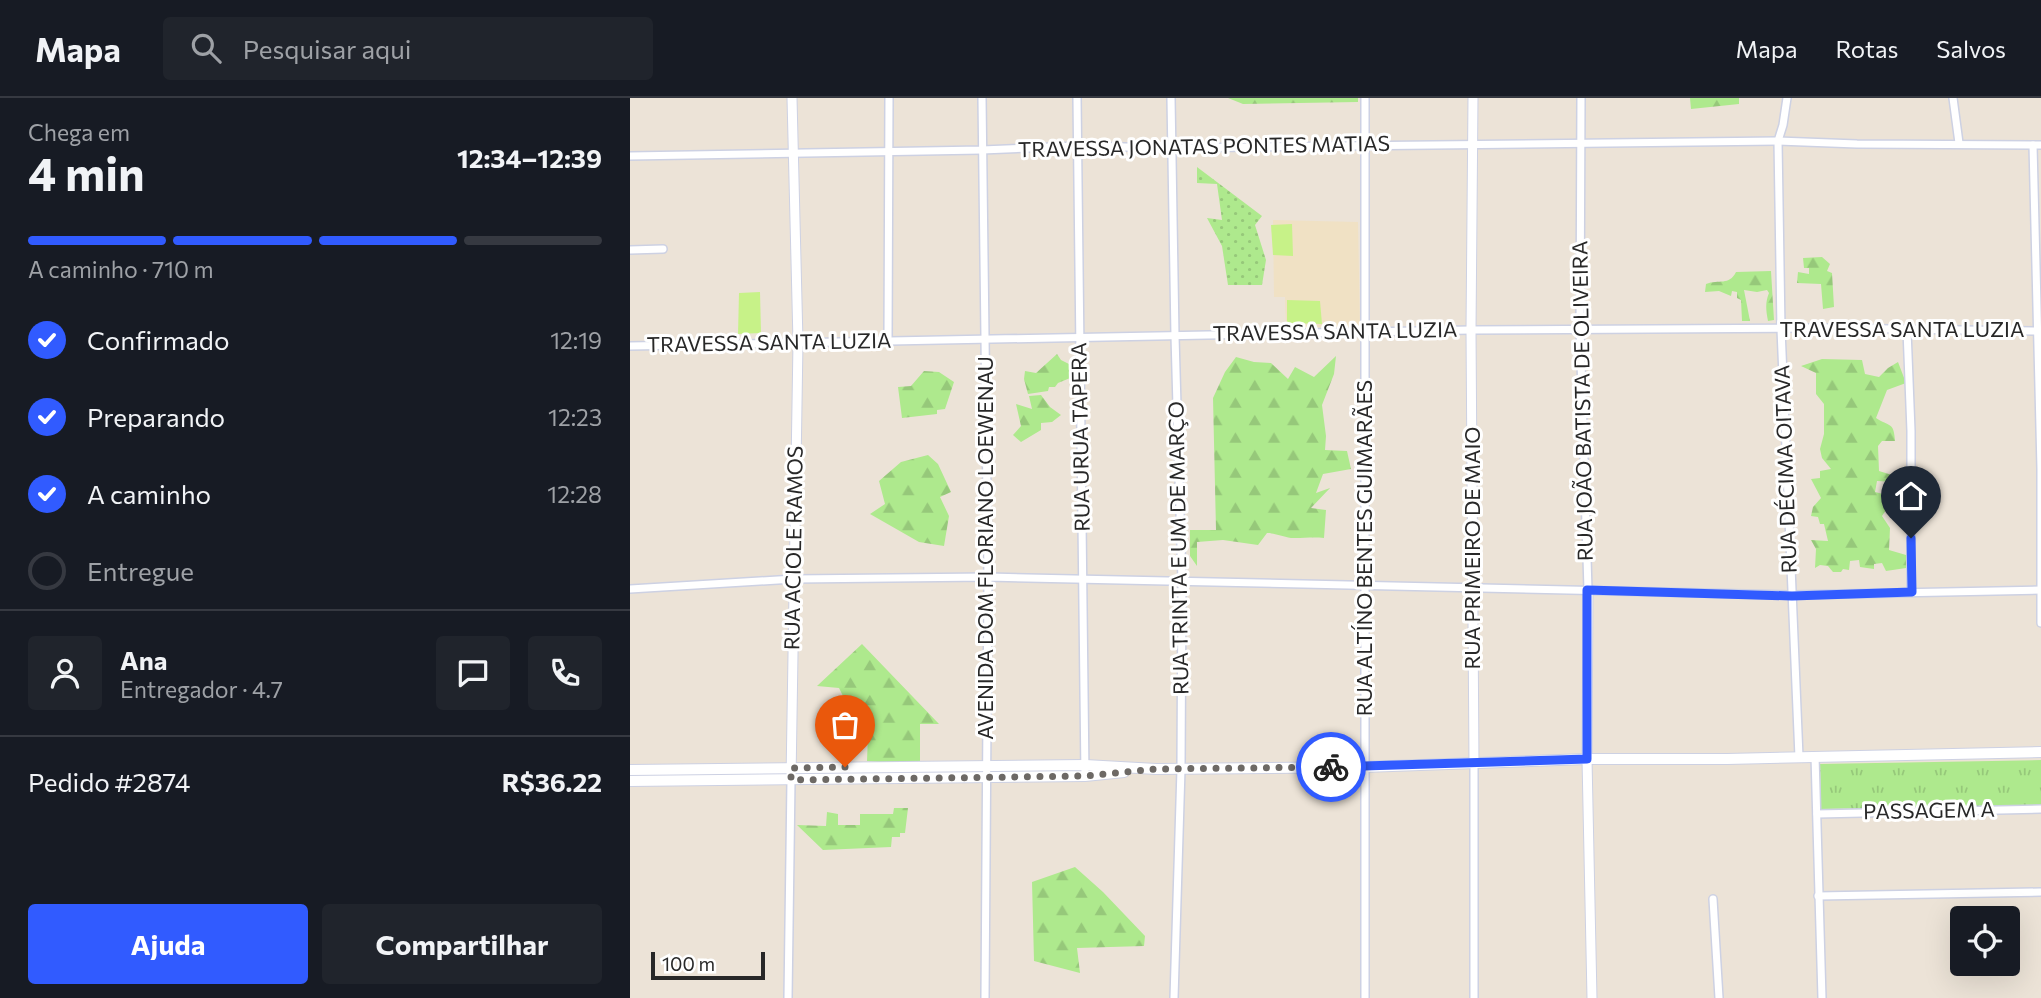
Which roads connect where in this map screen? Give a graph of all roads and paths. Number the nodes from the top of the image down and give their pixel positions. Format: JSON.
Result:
{"nodes":[{"id":1,"x":792,"y":98,"type":"edge"},
{"id":2,"x":890,"y":98,"type":"edge"},
{"id":3,"x":982,"y":98,"type":"edge"},
{"id":4,"x":1077,"y":98,"type":"edge"},
{"id":5,"x":1171,"y":98,"type":"edge"},
{"id":6,"x":1366,"y":98,"type":"edge"},
{"id":7,"x":1473,"y":98,"type":"edge"},
{"id":8,"x":1581,"y":98,"type":"edge"},
{"id":9,"x":1787,"y":98,"type":"edge"},
{"id":10,"x":1953,"y":98,"type":"edge"},
{"id":11,"x":1778,"y":141,"type":"junction"},
{"id":12,"x":1959,"y":143,"type":"junction"},
{"id":13,"x":1473,"y":144,"type":"junction"},
{"id":14,"x":1579,"y":144,"type":"junction"},
{"id":15,"x":2037,"y":145,"type":"edge"},
{"id":16,"x":1078,"y":146,"type":"junction"},
{"id":17,"x":1365,"y":146,"type":"junction"},
{"id":18,"x":1172,"y":148,"type":"junction"},
{"id":19,"x":891,"y":150,"type":"junction"},
{"id":20,"x":982,"y":150,"type":"junction"},
{"id":21,"x":793,"y":154,"type":"junction"},
{"id":22,"x":630,"y":156,"type":"edge"},
{"id":23,"x":663,"y":249,"type":"dead end"},
{"id":24,"x":630,"y":250,"type":"edge"},
{"id":25,"x":1580,"y":329,"type":"junction"},
{"id":26,"x":1781,"y":329,"type":"junction"},
{"id":27,"x":1471,"y":330,"type":"junction"},
{"id":28,"x":1907,"y":330,"type":"junction"},
{"id":29,"x":2039,"y":331,"type":"edge"},
{"id":30,"x":1365,"y":332,"type":"junction"},
{"id":31,"x":1079,"y":336,"type":"junction"},
{"id":32,"x":1175,"y":336,"type":"junction"},
{"id":33,"x":985,"y":340,"type":"junction"},
{"id":34,"x":888,"y":341,"type":"junction"},
{"id":35,"x":798,"y":342,"type":"junction"},
{"id":36,"x":630,"y":346,"type":"edge"},
{"id":37,"x":2041,"y":469,"type":"edge"},
{"id":38,"x":988,"y":577,"type":"junction"},
{"id":39,"x":794,"y":579,"type":"junction"},
{"id":40,"x":1083,"y":579,"type":"junction"},
{"id":41,"x":1182,"y":582,"type":"junction"},
{"id":42,"x":1366,"y":586,"type":"junction"},
{"id":43,"x":1473,"y":587,"type":"junction"},
{"id":44,"x":630,"y":589,"type":"edge"},
{"id":45,"x":1587,"y":590,"type":"junction"},
{"id":46,"x":2041,"y":590,"type":"edge"},
{"id":47,"x":1912,"y":592,"type":"junction"},
{"id":48,"x":1792,"y":596,"type":"junction"},
{"id":49,"x":2041,"y":623,"type":"edge"},
{"id":50,"x":2041,"y":752,"type":"edge"},
{"id":51,"x":1815,"y":756,"type":"junction"},
{"id":52,"x":1799,"y":757,"type":"junction"},
{"id":53,"x":1587,"y":759,"type":"junction"},
{"id":54,"x":1474,"y":764,"type":"junction"},
{"id":55,"x":1364,"y":767,"type":"junction"},
{"id":56,"x":791,"y":768,"type":"junction"},
{"id":57,"x":1181,"y":769,"type":"junction"},
{"id":58,"x":630,"y":770,"type":"edge"},
{"id":59,"x":1085,"y":770,"type":"junction"},
{"id":60,"x":988,"y":772,"type":"junction"},
{"id":61,"x":791,"y":780,"type":"junction"},
{"id":62,"x":630,"y":781,"type":"edge"},
{"id":63,"x":2041,"y":809,"type":"edge"},
{"id":64,"x":1817,"y":814,"type":"junction"},
{"id":65,"x":2041,"y":892,"type":"edge"},
{"id":66,"x":1818,"y":896,"type":"junction"},
{"id":67,"x":1713,"y":899,"type":"dead end"},
{"id":68,"x":788,"y":998,"type":"edge"},
{"id":69,"x":985,"y":998,"type":"edge"},
{"id":70,"x":1174,"y":998,"type":"edge"},
{"id":71,"x":1365,"y":998,"type":"edge"},
{"id":72,"x":1474,"y":998,"type":"edge"},
{"id":73,"x":1592,"y":998,"type":"edge"},
{"id":74,"x":1719,"y":998,"type":"edge"},
{"id":75,"x":1822,"y":998,"type":"edge"}],
"edges":[{"from":1,"to":21,"type":"street","name":"RUA ACIOLE RAMOS"},
{"from":2,"to":19,"type":"street"},
{"from":3,"to":20,"type":"street","name":"AVENIDA DOM FLORIANO LOEWENAU"},
{"from":4,"to":16,"type":"street","name":"RUA URUA TAPERA"},
{"from":5,"to":18,"type":"street","name":"RUA TRINTA E UM DE MARÇO"},
{"from":6,"to":17,"type":"street","name":"RUA ALTÍNO BENTES GUIMARÃES"},
{"from":7,"to":13,"type":"street","name":"RUA PRIMEIRO DE MAIO"},
{"from":8,"to":14,"type":"street","name":"RUA JOÃO BATISTA DE OLIVEIRA"},
{"from":9,"to":11,"type":"street","name":"RUA DÉCIMA OITAVA"},
{"from":10,"to":12,"type":"street"},
{"from":11,"to":12,"type":"street"},
{"from":11,"to":14,"type":"street","name":"TRAVESSA JONATAS PONTES MATIAS"},
{"from":11,"to":26,"type":"street","name":"RUA DÉCIMA OITAVA"},
{"from":12,"to":15,"type":"street"},
{"from":13,"to":14,"type":"street","name":"TRAVESSA JONATAS PONTES MATIAS"},
{"from":13,"to":17,"type":"street","name":"TRAVESSA JONATAS PONTES MATIAS"},
{"from":13,"to":27,"type":"street","name":"RUA PRIMEIRO DE MAIO"},
{"from":14,"to":25,"type":"street","name":"RUA JOÃO BATISTA DE OLIVEIRA"},
{"from":15,"to":29,"type":"street"},
{"from":16,"to":18,"type":"street","name":"TRAVESSA JONATAS PONTES MATIAS"},
{"from":16,"to":20,"type":"street","name":"TRAVESSA JONATAS PONTES MATIAS"},
{"from":16,"to":31,"type":"street","name":"RUA URUA TAPERA"},
{"from":17,"to":18,"type":"street","name":"TRAVESSA JONATAS PONTES MATIAS"},
{"from":17,"to":30,"type":"street","name":"RUA ALTÍNO BENTES GUIMARÃES"},
{"from":18,"to":32,"type":"street","name":"RUA TRINTA E UM DE MARÇO"},
{"from":19,"to":20,"type":"street","name":"TRAVESSA JONATAS PONTES MATIAS"},
{"from":19,"to":21,"type":"street","name":"TRAVESSA JONATAS PONTES MATIAS"},
{"from":19,"to":34,"type":"street"},
{"from":20,"to":33,"type":"street","name":"AVENIDA DOM FLORIANO LOEWENAU"},
{"from":21,"to":22,"type":"street","name":"TRAVESSA JONATAS PONTES MATIAS"},
{"from":21,"to":35,"type":"street","name":"RUA ACIOLE RAMOS"},
{"from":23,"to":24,"type":"street"},
{"from":25,"to":26,"type":"street","name":"TRAVESSA SANTA LUZIA"},
{"from":25,"to":27,"type":"street","name":"TRAVESSA SANTA LUZIA"},
{"from":25,"to":45,"type":"street","name":"RUA JOÃO BATISTA DE OLIVEIRA"},
{"from":26,"to":28,"type":"street","name":"TRAVESSA SANTA LUZIA"},
{"from":26,"to":48,"type":"street","name":"RUA DÉCIMA OITAVA"},
{"from":27,"to":30,"type":"street","name":"TRAVESSA SANTA LUZIA"},
{"from":27,"to":43,"type":"street","name":"RUA PRIMEIRO DE MAIO"},
{"from":28,"to":29,"type":"street","name":"TRAVESSA SANTA LUZIA"},
{"from":28,"to":47,"type":"street"},
{"from":29,"to":37,"type":"street"},
{"from":30,"to":32,"type":"street","name":"TRAVESSA SANTA LUZIA"},
{"from":30,"to":42,"type":"street","name":"RUA ALTÍNO BENTES GUIMARÃES"},
{"from":31,"to":32,"type":"street","name":"TRAVESSA SANTA LUZIA"},
{"from":31,"to":33,"type":"street","name":"TRAVESSA SANTA LUZIA"},
{"from":31,"to":40,"type":"street","name":"RUA URUA TAPERA"},
{"from":32,"to":41,"type":"street","name":"RUA TRINTA E UM DE MARÇO"},
{"from":33,"to":34,"type":"street","name":"TRAVESSA SANTA LUZIA"},
{"from":33,"to":38,"type":"street","name":"AVENIDA DOM FLORIANO LOEWENAU"},
{"from":34,"to":35,"type":"street","name":"TRAVESSA SANTA LUZIA"},
{"from":35,"to":36,"type":"street","name":"TRAVESSA SANTA LUZIA"},
{"from":35,"to":39,"type":"street","name":"RUA ACIOLE RAMOS"},
{"from":37,"to":46,"type":"street"},
{"from":38,"to":39,"type":"street"},
{"from":38,"to":40,"type":"street"},
{"from":38,"to":60,"type":"street","name":"AVENIDA DOM FLORIANO LOEWENAU"},
{"from":39,"to":44,"type":"street"},
{"from":39,"to":56,"type":"street","name":"RUA ACIOLE RAMOS"},
{"from":40,"to":41,"type":"street"},
{"from":40,"to":59,"type":"street","name":"RUA URUA TAPERA"},
{"from":41,"to":42,"type":"street"},
{"from":41,"to":57,"type":"street","name":"RUA TRINTA E UM DE MARÇO"},
{"from":42,"to":43,"type":"street"},
{"from":42,"to":55,"type":"street","name":"RUA ALTÍNO BENTES GUIMARÃES"},
{"from":43,"to":45,"type":"street"},
{"from":43,"to":54,"type":"street","name":"RUA PRIMEIRO DE MAIO"},
{"from":45,"to":48,"type":"street"},
{"from":45,"to":53,"type":"street","name":"RUA JOÃO BATISTA DE OLIVEIRA"},
{"from":46,"to":47,"type":"street"},
{"from":46,"to":49,"type":"street"},
{"from":47,"to":48,"type":"street"},
{"from":48,"to":52,"type":"street","name":"RUA DÉCIMA OITAVA"},
{"from":50,"to":51,"type":"main road"},
{"from":51,"to":52,"type":"main road"},
{"from":51,"to":64,"type":"street"},
{"from":52,"to":53,"type":"main road"},
{"from":53,"to":54,"type":"main road"},
{"from":53,"to":73,"type":"street","name":"RUA JOÃO BATISTA DE OLIVEIRA"},
{"from":54,"to":55,"type":"main road"},
{"from":54,"to":72,"type":"street","name":"RUA PRIMEIRO DE MAIO"},
{"from":55,"to":57,"type":"main road"},
{"from":55,"to":71,"type":"street","name":"RUA ALTÍNO BENTES GUIMARÃES"},
{"from":56,"to":58,"type":"main road"},
{"from":56,"to":60,"type":"main road"},
{"from":56,"to":61,"type":"street","name":"RUA ACIOLE RAMOS"},
{"from":57,"to":59,"type":"main road"},
{"from":57,"to":70,"type":"street","name":"RUA TRINTA E UM DE MARÇO"},
{"from":59,"to":60,"type":"main road"},
{"from":60,"to":61,"type":"main road"},
{"from":60,"to":69,"type":"street","name":"AVENIDA DOM FLORIANO LOEWENAU"},
{"from":61,"to":62,"type":"main road"},
{"from":61,"to":68,"type":"street","name":"RUA ACIOLE RAMOS"},
{"from":63,"to":64,"type":"street","name":"PASSAGEM A"},
{"from":64,"to":66,"type":"street"},
{"from":65,"to":66,"type":"street"},
{"from":66,"to":75,"type":"street"},
{"from":67,"to":74,"type":"street"}]}
